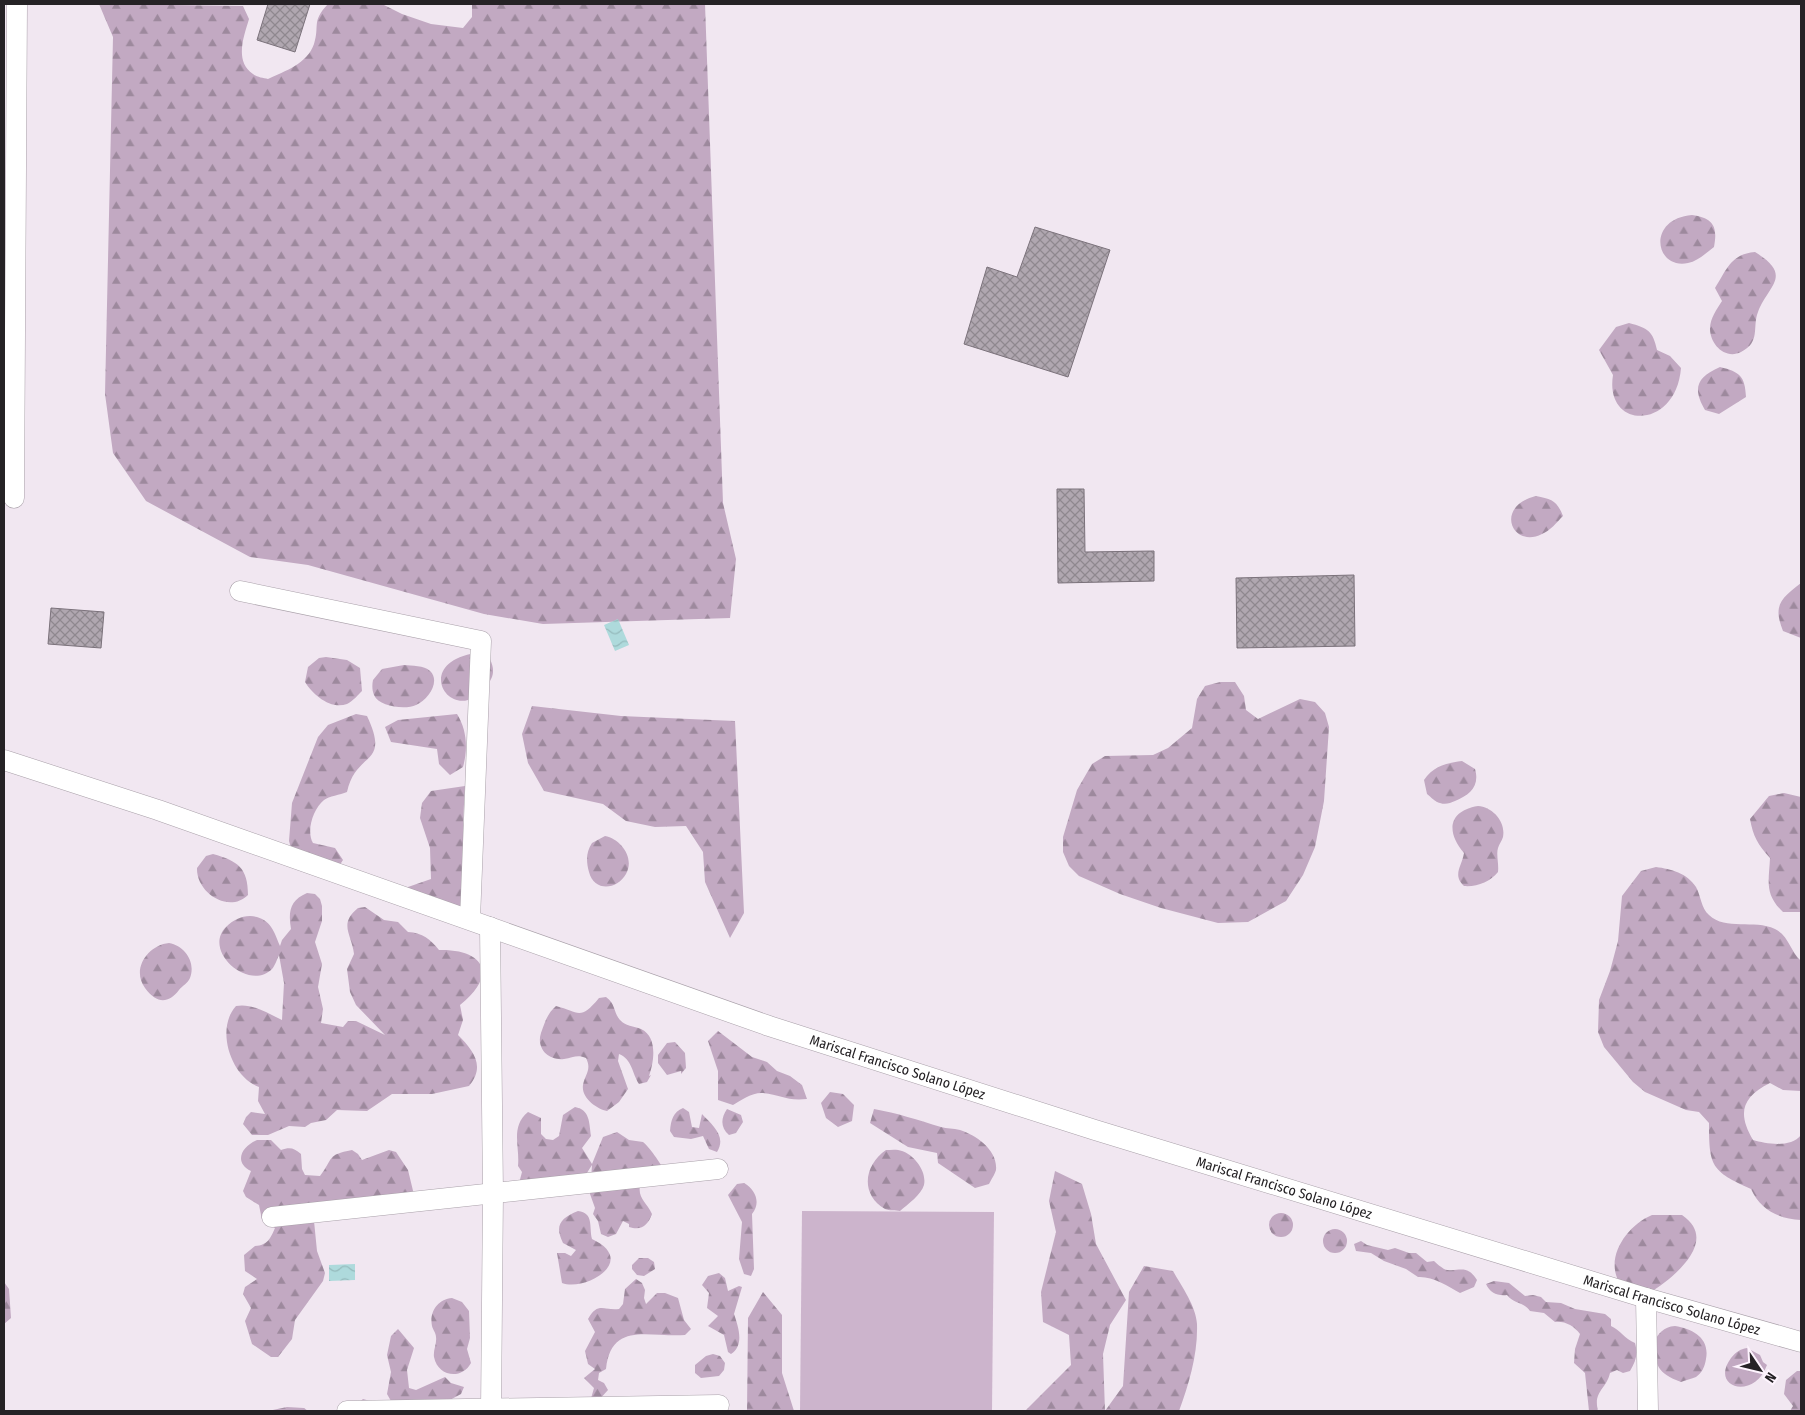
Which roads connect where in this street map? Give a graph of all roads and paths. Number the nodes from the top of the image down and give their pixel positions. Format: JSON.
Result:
{"nodes":[{"id":1,"x":17,"y":4,"type":"edge"},
{"id":2,"x":14,"y":498,"type":"dead end"},
{"id":3,"x":240,"y":591,"type":"dead end"},
{"id":4,"x":4,"y":760,"type":"edge"},
{"id":5,"x":470,"y":919,"type":"junction"},
{"id":6,"x":490,"y":927,"type":"junction"},
{"id":7,"x":718,"y":1169,"type":"dead end"},
{"id":8,"x":493,"y":1193,"type":"junction"},
{"id":9,"x":272,"y":1217,"type":"dead end"},
{"id":10,"x":1646,"y":1298,"type":"junction"},
{"id":11,"x":1801,"y":1342,"type":"edge"},
{"id":12,"x":719,"y":1405,"type":"dead end"},
{"id":13,"x":491,"y":1410,"type":"edge"},
{"id":14,"x":347,"y":1411,"type":"edge"},
{"id":15,"x":1648,"y":1411,"type":"edge"}],
"edges":[{"from":1,"to":2,"type":"street"},
{"from":3,"to":5,"type":"street"},
{"from":4,"to":5,"type":"street","name":"Mariscal Francisco Solano López"},
{"from":5,"to":6,"type":"street","name":"Mariscal Francisco Solano López"},
{"from":6,"to":8,"type":"street"},
{"from":6,"to":10,"type":"street","name":"Mariscal Francisco Solano López"},
{"from":7,"to":8,"type":"street"},
{"from":8,"to":9,"type":"street"},
{"from":8,"to":13,"type":"street"},
{"from":10,"to":11,"type":"street","name":"Mariscal Francisco Solano López"},
{"from":10,"to":15,"type":"street"},
{"from":12,"to":13,"type":"street"},
{"from":13,"to":14,"type":"street"}]}
